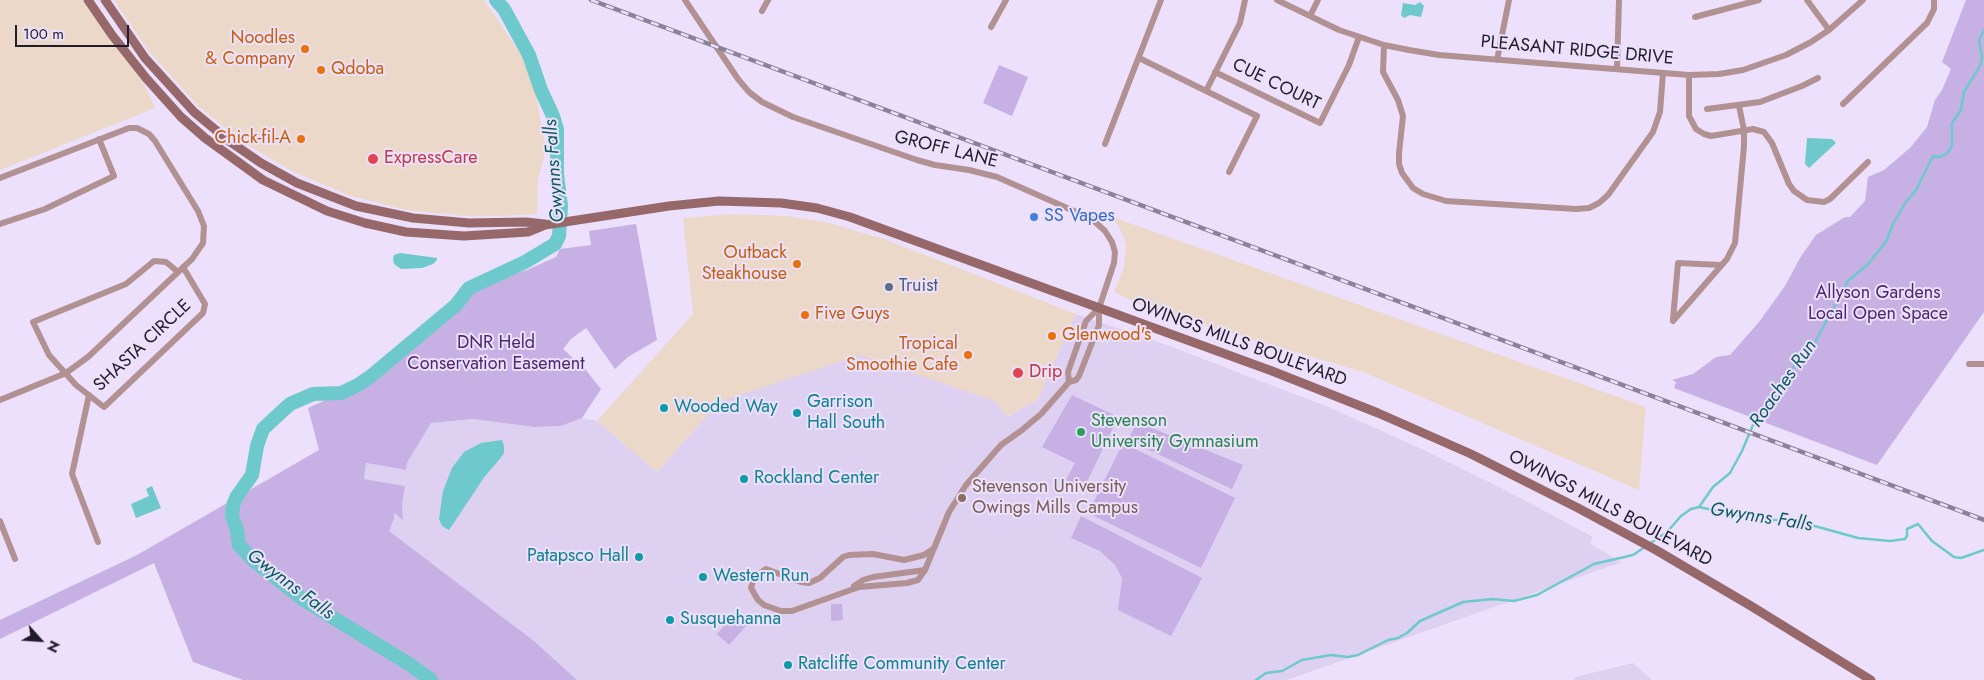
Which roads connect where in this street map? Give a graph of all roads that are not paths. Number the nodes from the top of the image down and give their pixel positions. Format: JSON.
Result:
{"nodes":[{"id":1,"x":88,"y":0,"type":"edge"},
{"id":2,"x":105,"y":0,"type":"edge"},
{"id":3,"x":685,"y":0,"type":"edge"},
{"id":4,"x":768,"y":0,"type":"edge"},
{"id":5,"x":1006,"y":0,"type":"edge"},
{"id":6,"x":1161,"y":0,"type":"edge"},
{"id":7,"x":1245,"y":0,"type":"edge"},
{"id":8,"x":1277,"y":0,"type":"edge"},
{"id":9,"x":1318,"y":0,"type":"edge"},
{"id":10,"x":1510,"y":0,"type":"edge"},
{"id":11,"x":1619,"y":0,"type":"edge"},
{"id":12,"x":1759,"y":0,"type":"edge"},
{"id":13,"x":1807,"y":0,"type":"edge"},
{"id":14,"x":1863,"y":0,"type":"edge"},
{"id":15,"x":1934,"y":0,"type":"edge"},
{"id":16,"x":762,"y":10,"type":"dead end"},
{"id":17,"x":1310,"y":16,"type":"junction"},
{"id":18,"x":1695,"y":17,"type":"dead end"},
{"id":19,"x":990,"y":27,"type":"dead end"},
{"id":20,"x":1829,"y":30,"type":"junction"},
{"id":21,"x":1359,"y":37,"type":"junction"},
{"id":22,"x":1384,"y":45,"type":"junction"},
{"id":23,"x":1138,"y":58,"type":"junction"},
{"id":24,"x":1497,"y":60,"type":"junction"},
{"id":25,"x":1616,"y":69,"type":"junction"},
{"id":26,"x":1215,"y":72,"type":"junction"},
{"id":27,"x":1663,"y":73,"type":"junction"},
{"id":28,"x":1689,"y":75,"type":"junction"},
{"id":29,"x":1818,"y":78,"type":"dead end"},
{"id":30,"x":1206,"y":91,"type":"junction"},
{"id":31,"x":1843,"y":104,"type":"dead end"},
{"id":32,"x":1739,"y":106,"type":"junction"},
{"id":33,"x":1707,"y":109,"type":"dead end"},
{"id":34,"x":1744,"y":130,"type":"junction"},
{"id":35,"x":99,"y":139,"type":"junction"},
{"id":36,"x":1105,"y":144,"type":"dead end"},
{"id":37,"x":1868,"y":162,"type":"dead end"},
{"id":38,"x":1229,"y":172,"type":"dead end"},
{"id":39,"x":0,"y":178,"type":"edge"},
{"id":40,"x":0,"y":224,"type":"edge"},
{"id":41,"x":545,"y":224,"type":"junction"},
{"id":42,"x":1721,"y":265,"type":"junction"},
{"id":43,"x":180,"y":269,"type":"junction"},
{"id":44,"x":1098,"y":308,"type":"junction"},
{"id":45,"x":1074,"y":354,"type":"junction"},
{"id":46,"x":1086,"y":360,"type":"junction"},
{"id":47,"x":1969,"y":364,"type":"dead end"},
{"id":48,"x":1984,"y":364,"type":"edge"},
{"id":49,"x":66,"y":373,"type":"junction"},
{"id":50,"x":1069,"y":382,"type":"junction"},
{"id":51,"x":89,"y":395,"type":"junction"},
{"id":52,"x":0,"y":400,"type":"edge"},
{"id":53,"x":0,"y":520,"type":"edge"},
{"id":54,"x":98,"y":542,"type":"dead end"},
{"id":55,"x":933,"y":549,"type":"junction"},
{"id":56,"x":16,"y":559,"type":"dead end"},
{"id":57,"x":1866,"y":679,"type":"edge"}],
"edges":[{"from":1,"to":41,"type":"main road","name":"OWINGS MILLS BOULEVARD"},
{"from":2,"to":41,"type":"main road","name":"OWINGS MILLS BOULEVARD"},
{"from":3,"to":44,"type":"street","name":"GROFF LANE"},
{"from":4,"to":16,"type":"street"},
{"from":5,"to":19,"type":"street"},
{"from":6,"to":23,"type":"street"},
{"from":7,"to":26,"type":"street"},
{"from":8,"to":17,"type":"street","name":"PLEASANT RIDGE DRIVE"},
{"from":9,"to":17,"type":"street"},
{"from":10,"to":24,"type":"street"},
{"from":11,"to":25,"type":"street"},
{"from":12,"to":18,"type":"street"},
{"from":13,"to":20,"type":"street"},
{"from":14,"to":20,"type":"street","name":"PLEASANT RIDGE DRIVE"},
{"from":15,"to":31,"type":"street"},
{"from":17,"to":21,"type":"street","name":"PLEASANT RIDGE DRIVE"},
{"from":20,"to":28,"type":"street","name":"PLEASANT RIDGE DRIVE"},
{"from":21,"to":22,"type":"street","name":"PLEASANT RIDGE DRIVE"},
{"from":21,"to":26,"type":"street","name":"CUE COURT"},
{"from":22,"to":24,"type":"street","name":"PLEASANT RIDGE DRIVE"},
{"from":22,"to":27,"type":"street"},
{"from":23,"to":30,"type":"street"},
{"from":23,"to":36,"type":"street"},
{"from":24,"to":25,"type":"street","name":"PLEASANT RIDGE DRIVE"},
{"from":25,"to":27,"type":"street","name":"PLEASANT RIDGE DRIVE"},
{"from":26,"to":30,"type":"street"},
{"from":27,"to":28,"type":"street","name":"PLEASANT RIDGE DRIVE"},
{"from":28,"to":34,"type":"street"},
{"from":29,"to":32,"type":"street"},
{"from":30,"to":38,"type":"street"},
{"from":32,"to":33,"type":"street"},
{"from":32,"to":34,"type":"street"},
{"from":34,"to":37,"type":"street"},
{"from":34,"to":42,"type":"street"},
{"from":35,"to":39,"type":"street"},
{"from":35,"to":40,"type":"street"},
{"from":35,"to":43,"type":"street"},
{"from":41,"to":44,"type":"main road","name":"OWINGS MILLS BOULEVARD"},
{"from":42,"to":42,"type":"street"},
{"from":43,"to":49,"type":"street"},
{"from":43,"to":49,"type":"street","name":"SHASTA CIRCLE"},
{"from":43,"to":51,"type":"street","name":"SHASTA CIRCLE"},
{"from":44,"to":45,"type":"street"},
{"from":44,"to":46,"type":"street"},
{"from":44,"to":57,"type":"main road","name":"OWINGS MILLS BOULEVARD"},
{"from":45,"to":46,"type":"street"},
{"from":45,"to":50,"type":"street"},
{"from":46,"to":50,"type":"street"},
{"from":47,"to":48,"type":"street"},
{"from":49,"to":51,"type":"street","name":"SHASTA CIRCLE"},
{"from":49,"to":52,"type":"street"},
{"from":50,"to":55,"type":"street"},
{"from":51,"to":54,"type":"street"},
{"from":53,"to":56,"type":"street"},
{"from":55,"to":55,"type":"street"}]}
